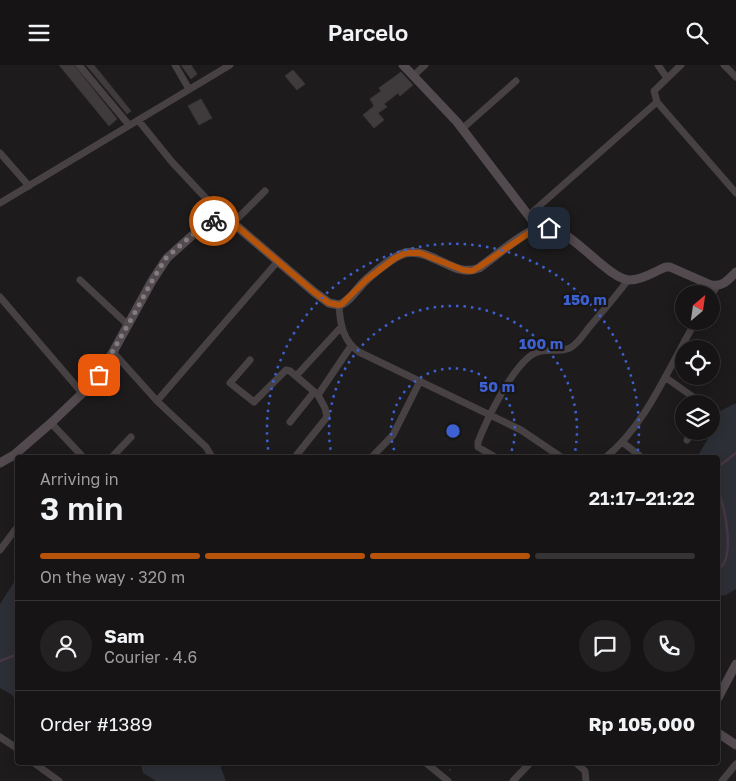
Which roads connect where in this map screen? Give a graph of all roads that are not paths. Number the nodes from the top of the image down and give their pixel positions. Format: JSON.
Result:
{"nodes":[{"id":1,"x":79,"y":65,"type":"edge"},
{"id":2,"x":175,"y":65,"type":"edge"},
{"id":3,"x":230,"y":65,"type":"edge"},
{"id":4,"x":403,"y":65,"type":"edge"},
{"id":5,"x":425,"y":65,"type":"edge"},
{"id":6,"x":658,"y":65,"type":"edge"},
{"id":7,"x":681,"y":65,"type":"edge"},
{"id":8,"x":724,"y":65,"type":"edge"},
{"id":9,"x":414,"y":76,"type":"junction"},
{"id":10,"x":736,"y":77,"type":"edge"},
{"id":11,"x":667,"y":78,"type":"junction"},
{"id":12,"x":516,"y":81,"type":"dead end"},
{"id":13,"x":189,"y":89,"type":"junction"},
{"id":14,"x":657,"y":102,"type":"junction"},
{"id":15,"x":138,"y":120,"type":"junction"},
{"id":16,"x":129,"y":125,"type":"junction"},
{"id":17,"x":462,"y":129,"type":"junction"},
{"id":18,"x":0,"y":153,"type":"edge"},
{"id":19,"x":29,"y":186,"type":"junction"},
{"id":20,"x":265,"y":191,"type":"dead end"},
{"id":21,"x":736,"y":193,"type":"edge"},
{"id":22,"x":0,"y":203,"type":"edge"},
{"id":23,"x":529,"y":215,"type":"junction"},
{"id":24,"x":223,"y":220,"type":"junction"},
{"id":25,"x":233,"y":223,"type":"junction"},
{"id":26,"x":538,"y":228,"type":"junction"},
{"id":27,"x":278,"y":261,"type":"junction"},
{"id":28,"x":736,"y":273,"type":"edge"},
{"id":29,"x":80,"y":280,"type":"dead end"},
{"id":30,"x":628,"y":280,"type":"junction"},
{"id":31,"x":711,"y":285,"type":"edge"},
{"id":32,"x":720,"y":285,"type":"edge"},
{"id":33,"x":0,"y":297,"type":"edge"},
{"id":34,"x":339,"y":305,"type":"junction"},
{"id":35,"x":128,"y":325,"type":"junction"},
{"id":36,"x":342,"y":327,"type":"junction"},
{"id":37,"x":691,"y":330,"type":"edge"},
{"id":38,"x":350,"y":346,"type":"junction"},
{"id":39,"x":113,"y":352,"type":"junction"},
{"id":40,"x":250,"y":360,"type":"dead end"},
{"id":41,"x":296,"y":377,"type":"junction"},
{"id":42,"x":665,"y":377,"type":"junction"},
{"id":43,"x":420,"y":381,"type":"junction"},
{"id":44,"x":316,"y":393,"type":"junction"},
{"id":45,"x":82,"y":394,"type":"junction"},
{"id":46,"x":690,"y":395,"type":"edge"},
{"id":47,"x":158,"y":401,"type":"junction"},
{"id":48,"x":490,"y":414,"type":"junction"},
{"id":49,"x":290,"y":422,"type":"dead end"},
{"id":50,"x":51,"y":423,"type":"junction"},
{"id":51,"x":131,"y":437,"type":"dead end"},
{"id":52,"x":622,"y":442,"type":"junction"},
{"id":53,"x":18,"y":455,"type":"edge"},
{"id":54,"x":82,"y":455,"type":"edge"},
{"id":55,"x":114,"y":455,"type":"edge"},
{"id":56,"x":211,"y":455,"type":"edge"},
{"id":57,"x":297,"y":455,"type":"edge"},
{"id":58,"x":374,"y":455,"type":"edge"},
{"id":59,"x":492,"y":455,"type":"edge"},
{"id":60,"x":558,"y":455,"type":"edge"},
{"id":61,"x":608,"y":455,"type":"edge"},
{"id":62,"x":639,"y":455,"type":"dead end"},
{"id":63,"x":15,"y":457,"type":"edge"},
{"id":64,"x":0,"y":463,"type":"edge"},
{"id":65,"x":15,"y":530,"type":"edge"},
{"id":66,"x":0,"y":550,"type":"edge"},
{"id":67,"x":736,"y":664,"type":"edge"},
{"id":68,"x":720,"y":694,"type":"edge"},
{"id":69,"x":720,"y":734,"type":"edge"},
{"id":70,"x":0,"y":737,"type":"edge"},
{"id":71,"x":736,"y":745,"type":"edge"},
{"id":72,"x":15,"y":747,"type":"edge"},
{"id":73,"x":736,"y":764,"type":"edge"},
{"id":74,"x":37,"y":765,"type":"edge"},
{"id":75,"x":428,"y":765,"type":"edge"},
{"id":76,"x":528,"y":765,"type":"edge"},
{"id":77,"x":578,"y":765,"type":"edge"},
{"id":78,"x":446,"y":779,"type":"edge"},
{"id":79,"x":59,"y":781,"type":"edge"},
{"id":80,"x":513,"y":781,"type":"edge"},
{"id":81,"x":586,"y":781,"type":"edge"},
{"id":82,"x":722,"y":781,"type":"edge"}],
"edges":[{"from":1,"to":16,"type":"street"},
{"from":2,"to":13,"type":"street"},
{"from":3,"to":13,"type":"street"},
{"from":4,"to":9,"type":"main road"},
{"from":5,"to":9,"type":"street"},
{"from":6,"to":11,"type":"street"},
{"from":7,"to":11,"type":"street"},
{"from":8,"to":10,"type":"street"},
{"from":9,"to":17,"type":"main road"},
{"from":11,"to":14,"type":"street"},
{"from":12,"to":17,"type":"street"},
{"from":13,"to":15,"type":"street"},
{"from":14,"to":21,"type":"street"},
{"from":14,"to":23,"type":"street"},
{"from":15,"to":16,"type":"street"},
{"from":15,"to":24,"type":"street"},
{"from":16,"to":19,"type":"street"},
{"from":17,"to":23,"type":"main road"},
{"from":18,"to":19,"type":"street"},
{"from":19,"to":22,"type":"street"},
{"from":20,"to":25,"type":"street"},
{"from":23,"to":26,"type":"main road"},
{"from":24,"to":25,"type":"main road"},
{"from":24,"to":35,"type":"main road"},
{"from":25,"to":27,"type":"main road"},
{"from":26,"to":30,"type":"main road"},
{"from":26,"to":34,"type":"main road"},
{"from":27,"to":34,"type":"main road"},
{"from":27,"to":47,"type":"street"},
{"from":28,"to":32,"type":"main road"},
{"from":29,"to":35,"type":"street"},
{"from":30,"to":31,"type":"main road"},
{"from":30,"to":48,"type":"street"},
{"from":33,"to":45,"type":"street"},
{"from":34,"to":36,"type":"street"},
{"from":35,"to":39,"type":"main road"},
{"from":36,"to":38,"type":"street"},
{"from":36,"to":41,"type":"street"},
{"from":37,"to":42,"type":"street"},
{"from":38,"to":43,"type":"street"},
{"from":38,"to":44,"type":"street"},
{"from":39,"to":45,"type":"main road"},
{"from":39,"to":47,"type":"street"},
{"from":40,"to":41,"type":"street"},
{"from":41,"to":44,"type":"street"},
{"from":42,"to":46,"type":"street"},
{"from":42,"to":52,"type":"street"},
{"from":43,"to":48,"type":"street"},
{"from":43,"to":58,"type":"street"},
{"from":44,"to":49,"type":"street"},
{"from":44,"to":57,"type":"street"},
{"from":45,"to":50,"type":"main road"},
{"from":47,"to":56,"type":"street"},
{"from":48,"to":59,"type":"street"},
{"from":48,"to":60,"type":"street"},
{"from":50,"to":53,"type":"main road"},
{"from":50,"to":54,"type":"street"},
{"from":51,"to":55,"type":"street"},
{"from":52,"to":61,"type":"street"},
{"from":52,"to":62,"type":"street"},
{"from":63,"to":64,"type":"main road"},
{"from":65,"to":66,"type":"street"},
{"from":67,"to":68,"type":"main road"},
{"from":69,"to":71,"type":"main road"},
{"from":70,"to":72,"type":"street"},
{"from":73,"to":82,"type":"street"},
{"from":74,"to":79,"type":"street"},
{"from":75,"to":78,"type":"street"},
{"from":76,"to":80,"type":"street"},
{"from":77,"to":81,"type":"street"}]}
